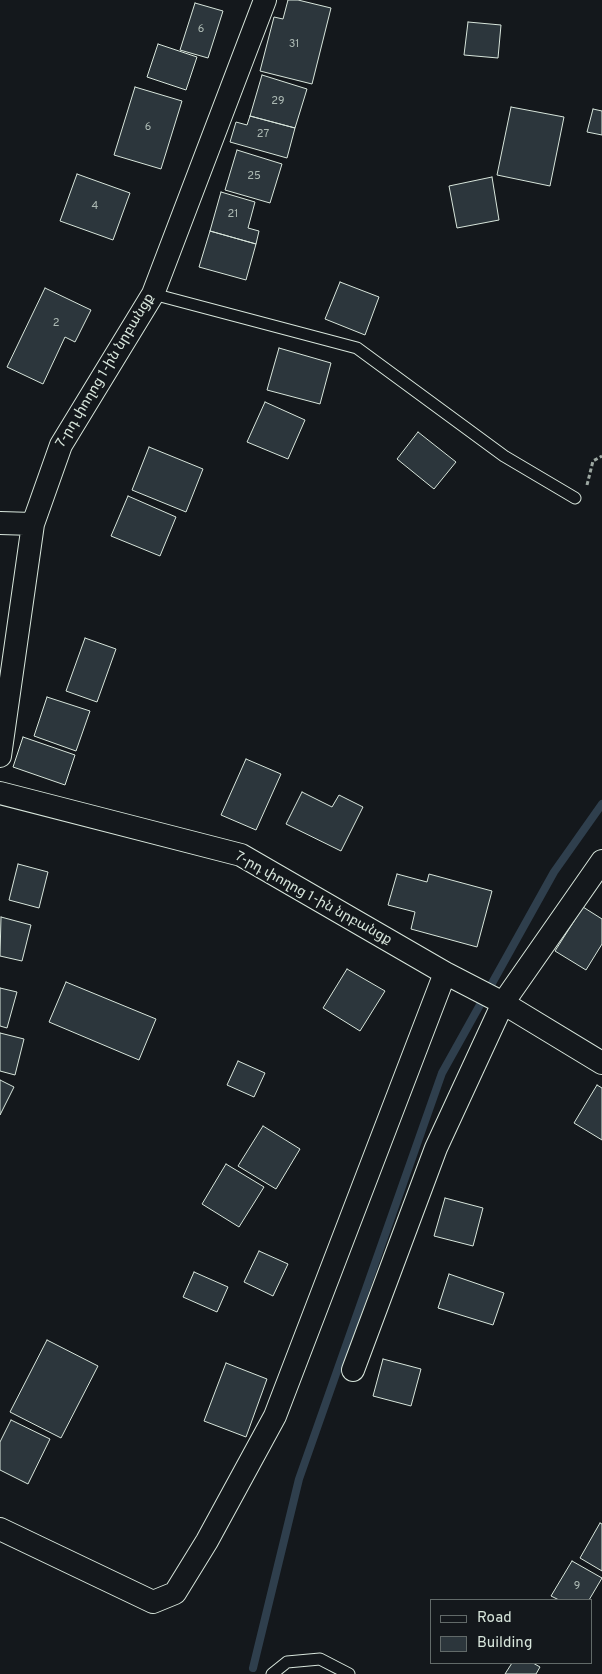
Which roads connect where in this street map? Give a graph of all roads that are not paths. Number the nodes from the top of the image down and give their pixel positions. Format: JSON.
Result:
{"nodes":[{"id":1,"x":264,"y":0,"type":"edge"},
{"id":2,"x":153,"y":294,"type":"junction"},
{"id":3,"x":575,"y":498,"type":"road end"},
{"id":4,"x":0,"y":523,"type":"edge"},
{"id":5,"x":33,"y":524,"type":"junction"},
{"id":6,"x":0,"y":756,"type":"edge"},
{"id":7,"x":0,"y":794,"type":"edge"},
{"id":8,"x":602,"y":861,"type":"edge"},
{"id":9,"x":445,"y":973,"type":"junction"},
{"id":10,"x":492,"y":997,"type":"junction"},
{"id":11,"x":602,"y":1063,"type":"edge"},
{"id":12,"x":353,"y":1370,"type":"dead end"},
{"id":13,"x":0,"y":1530,"type":"edge"},
{"id":14,"x":272,"y":1674,"type":"edge"},
{"id":15,"x":350,"y":1674,"type":"edge"}],
"edges":[{"from":1,"to":2,"type":"street","name":"7-րդ փողոց 1-ին նրբանցք"},
{"from":2,"to":3,"type":"lane"},
{"from":2,"to":5,"type":"street","name":"7-րդ փողոց 1-ին նրբանցք"},
{"from":4,"to":5,"type":"street"},
{"from":5,"to":6,"type":"street","name":"7-րդ փողոց 1-ին նրբանցք"},
{"from":7,"to":9,"type":"street","name":"7-րդ փողոց 1-ին նրբանցք"},
{"from":8,"to":10,"type":"street"},
{"from":9,"to":10,"type":"street","name":"7-րդ փողոց 1-ին նրբանցք"},
{"from":9,"to":13,"type":"street"},
{"from":10,"to":11,"type":"street","name":"7-րդ փողոց 1-ին նրբանցք"},
{"from":10,"to":12,"type":"street"},
{"from":14,"to":15,"type":"lane"}]}
